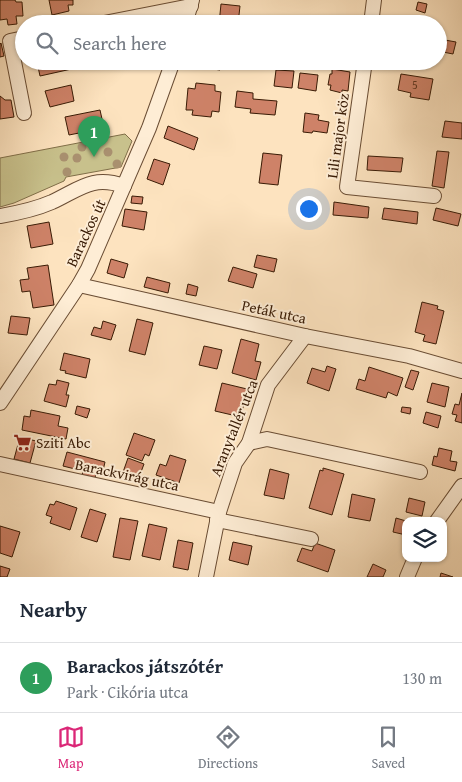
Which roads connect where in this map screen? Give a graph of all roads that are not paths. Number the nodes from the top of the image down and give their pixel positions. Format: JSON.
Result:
{"nodes":[{"id":1,"x":374,"y":0,"type":"edge"},
{"id":2,"x":192,"y":3,"type":"edge"},
{"id":3,"x":139,"y":15,"type":"edge"},
{"id":4,"x":188,"y":15,"type":"edge"},
{"id":5,"x":372,"y":15,"type":"edge"},
{"id":6,"x":15,"y":40,"type":"edge"},
{"id":7,"x":15,"y":67,"type":"edge"},
{"id":8,"x":16,"y":70,"type":"edge"},
{"id":9,"x":170,"y":70,"type":"edge"},
{"id":10,"x":364,"y":70,"type":"edge"},
{"id":11,"x":24,"y":113,"type":"dead end"},
{"id":12,"x":124,"y":186,"type":"junction"},
{"id":13,"x":434,"y":196,"type":"dead end"},
{"id":14,"x":0,"y":216,"type":"edge"},
{"id":15,"x":79,"y":285,"type":"junction"},
{"id":16,"x":305,"y":336,"type":"junction"},
{"id":17,"x":462,"y":371,"type":"edge"},
{"id":18,"x":0,"y":403,"type":"edge"},
{"id":19,"x":249,"y":443,"type":"junction"},
{"id":20,"x":0,"y":464,"type":"edge"},
{"id":21,"x":420,"y":472,"type":"dead end"},
{"id":22,"x":462,"y":486,"type":"edge"},
{"id":23,"x":218,"y":516,"type":"junction"},
{"id":24,"x":440,"y":517,"type":"edge"},
{"id":25,"x":311,"y":539,"type":"dead end"},
{"id":26,"x":413,"y":562,"type":"edge"},
{"id":27,"x":206,"y":577,"type":"edge"},
{"id":28,"x":407,"y":577,"type":"edge"}],
"edges":[{"from":1,"to":5,"type":"street"},
{"from":2,"to":3,"type":"street"},
{"from":2,"to":4,"type":"street"},
{"from":6,"to":7,"type":"street"},
{"from":8,"to":11,"type":"street"},
{"from":9,"to":12,"type":"street","name":"Barackos út"},
{"from":10,"to":13,"type":"street","name":"Lili major köz"},
{"from":12,"to":14,"type":"street"},
{"from":12,"to":15,"type":"street","name":"Barackos út"},
{"from":15,"to":16,"type":"street","name":"Peták utca"},
{"from":15,"to":18,"type":"street","name":"Barackos út"},
{"from":16,"to":17,"type":"street","name":"Peták utca"},
{"from":16,"to":19,"type":"street","name":"Aranytallér utca"},
{"from":19,"to":21,"type":"street"},
{"from":19,"to":23,"type":"street","name":"Aranytallér utca"},
{"from":20,"to":23,"type":"street","name":"Barackvirág utca"},
{"from":22,"to":24,"type":"street"},
{"from":23,"to":25,"type":"street","name":"Barackvirág utca"},
{"from":23,"to":27,"type":"street","name":"Aranytallér utca"},
{"from":26,"to":28,"type":"street"}]}
